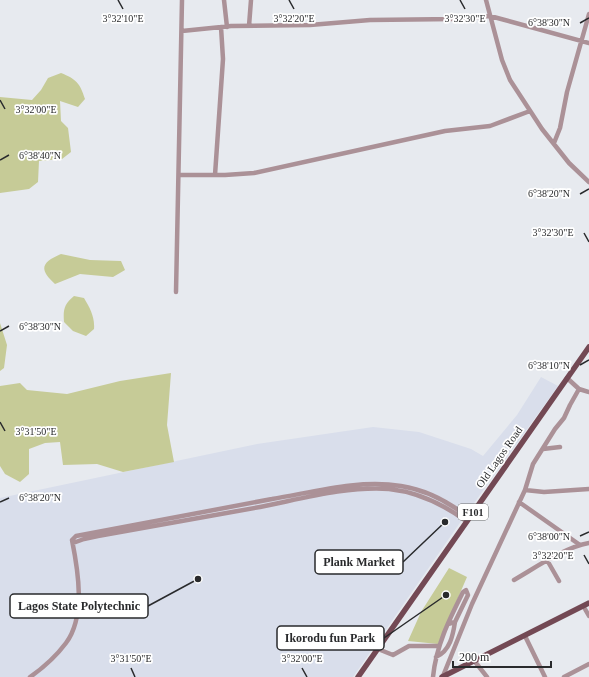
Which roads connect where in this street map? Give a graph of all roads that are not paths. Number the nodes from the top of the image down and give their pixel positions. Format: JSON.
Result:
{"nodes":[{"id":1,"x":182,"y":0,"type":"edge"},
{"id":2,"x":224,"y":0,"type":"edge"},
{"id":3,"x":250,"y":0,"type":"edge"},
{"id":4,"x":486,"y":0,"type":"edge"},
{"id":5,"x":589,"y":14,"type":"edge"},
{"id":6,"x":490,"y":16,"type":"junction"},
{"id":7,"x":249,"y":26,"type":"junction"},
{"id":8,"x":221,"y":27,"type":"junction"},
{"id":9,"x":227,"y":27,"type":"junction"},
{"id":10,"x":182,"y":31,"type":"junction"},
{"id":11,"x":582,"y":42,"type":"junction"},
{"id":12,"x":589,"y":43,"type":"edge"},
{"id":13,"x":530,"y":111,"type":"junction"},
{"id":14,"x":554,"y":143,"type":"junction"},
{"id":15,"x":179,"y":175,"type":"junction"},
{"id":16,"x":215,"y":175,"type":"junction"},
{"id":17,"x":589,"y":182,"type":"edge"},
{"id":18,"x":176,"y":292,"type":"dead end"},
{"id":19,"x":589,"y":347,"type":"edge"},
{"id":20,"x":567,"y":378,"type":"junction"},
{"id":21,"x":579,"y":389,"type":"junction"},
{"id":22,"x":589,"y":392,"type":"edge"},
{"id":23,"x":560,"y":447,"type":"dead end"},
{"id":24,"x":543,"y":449,"type":"junction"},
{"id":25,"x":589,"y":489,"type":"edge"},
{"id":26,"x":525,"y":490,"type":"junction"},
{"id":27,"x":519,"y":502,"type":"junction"},
{"id":28,"x":468,"y":519,"type":"junction"},
{"id":29,"x":589,"y":543,"type":"edge"},
{"id":30,"x":580,"y":545,"type":"junction"},
{"id":31,"x":547,"y":560,"type":"junction"},
{"id":32,"x":514,"y":580,"type":"dead end"},
{"id":33,"x":559,"y":581,"type":"dead end"},
{"id":34,"x":589,"y":603,"type":"edge"},
{"id":35,"x":587,"y":608,"type":"edge"},
{"id":36,"x":589,"y":616,"type":"edge"},
{"id":37,"x":564,"y":618,"type":"junction"},
{"id":38,"x":455,"y":622,"type":"junction"},
{"id":39,"x":448,"y":624,"type":"junction"},
{"id":40,"x":526,"y":638,"type":"junction"},
{"id":41,"x":438,"y":646,"type":"junction"},
{"id":42,"x":378,"y":649,"type":"junction"},
{"id":43,"x":436,"y":657,"type":"junction"},
{"id":44,"x":476,"y":663,"type":"junction"},
{"id":45,"x":589,"y":664,"type":"edge"},
{"id":46,"x":30,"y":677,"type":"edge"},
{"id":47,"x":358,"y":677,"type":"edge"},
{"id":48,"x":434,"y":677,"type":"edge"},
{"id":49,"x":442,"y":677,"type":"edge"},
{"id":50,"x":447,"y":677,"type":"edge"},
{"id":51,"x":487,"y":677,"type":"edge"},
{"id":52,"x":545,"y":677,"type":"edge"},
{"id":53,"x":564,"y":677,"type":"edge"}],
"edges":[{"from":1,"to":10,"type":"street"},
{"from":2,"to":9,"type":"street"},
{"from":3,"to":7,"type":"street"},
{"from":4,"to":6,"type":"street"},
{"from":5,"to":11,"type":"street"},
{"from":6,"to":7,"type":"street"},
{"from":6,"to":11,"type":"street"},
{"from":6,"to":13,"type":"street"},
{"from":7,"to":9,"type":"street"},
{"from":8,"to":9,"type":"street"},
{"from":8,"to":10,"type":"street"},
{"from":8,"to":16,"type":"street"},
{"from":10,"to":15,"type":"street"},
{"from":11,"to":12,"type":"street"},
{"from":11,"to":14,"type":"street"},
{"from":13,"to":14,"type":"street"},
{"from":13,"to":16,"type":"street"},
{"from":14,"to":17,"type":"street"},
{"from":15,"to":16,"type":"street"},
{"from":15,"to":18,"type":"street"},
{"from":19,"to":20,"type":"main road","name":"Old Lagos Road","number":"F101"},
{"from":20,"to":21,"type":"street"},
{"from":20,"to":28,"type":"main road","name":"Old Lagos Road","number":"F101"},
{"from":21,"to":22,"type":"street"},
{"from":21,"to":24,"type":"street"},
{"from":23,"to":24,"type":"street"},
{"from":24,"to":26,"type":"street"},
{"from":25,"to":26,"type":"street"},
{"from":26,"to":27,"type":"street"},
{"from":27,"to":30,"type":"street"},
{"from":27,"to":49,"type":"street"},
{"from":28,"to":42,"type":"main road","name":"Old Lagos Road","number":"F101"},
{"from":28,"to":46,"type":"street"},
{"from":29,"to":30,"type":"street"},
{"from":30,"to":31,"type":"street"},
{"from":31,"to":32,"type":"street"},
{"from":31,"to":33,"type":"street"},
{"from":34,"to":37,"type":"main road"},
{"from":35,"to":36,"type":"street"},
{"from":35,"to":37,"type":"main road"},
{"from":37,"to":40,"type":"main road"},
{"from":37,"to":49,"type":"main road"},
{"from":38,"to":39,"type":"street"},
{"from":38,"to":39,"type":"street"},
{"from":38,"to":43,"type":"street"},
{"from":39,"to":41,"type":"street"},
{"from":40,"to":44,"type":"main road"},
{"from":40,"to":52,"type":"street"},
{"from":41,"to":42,"type":"street"},
{"from":41,"to":43,"type":"street"},
{"from":42,"to":47,"type":"main road","name":"Old Lagos Road","number":"F101"},
{"from":43,"to":48,"type":"street"},
{"from":44,"to":50,"type":"main road"},
{"from":44,"to":51,"type":"street"},
{"from":45,"to":53,"type":"street"}]}
